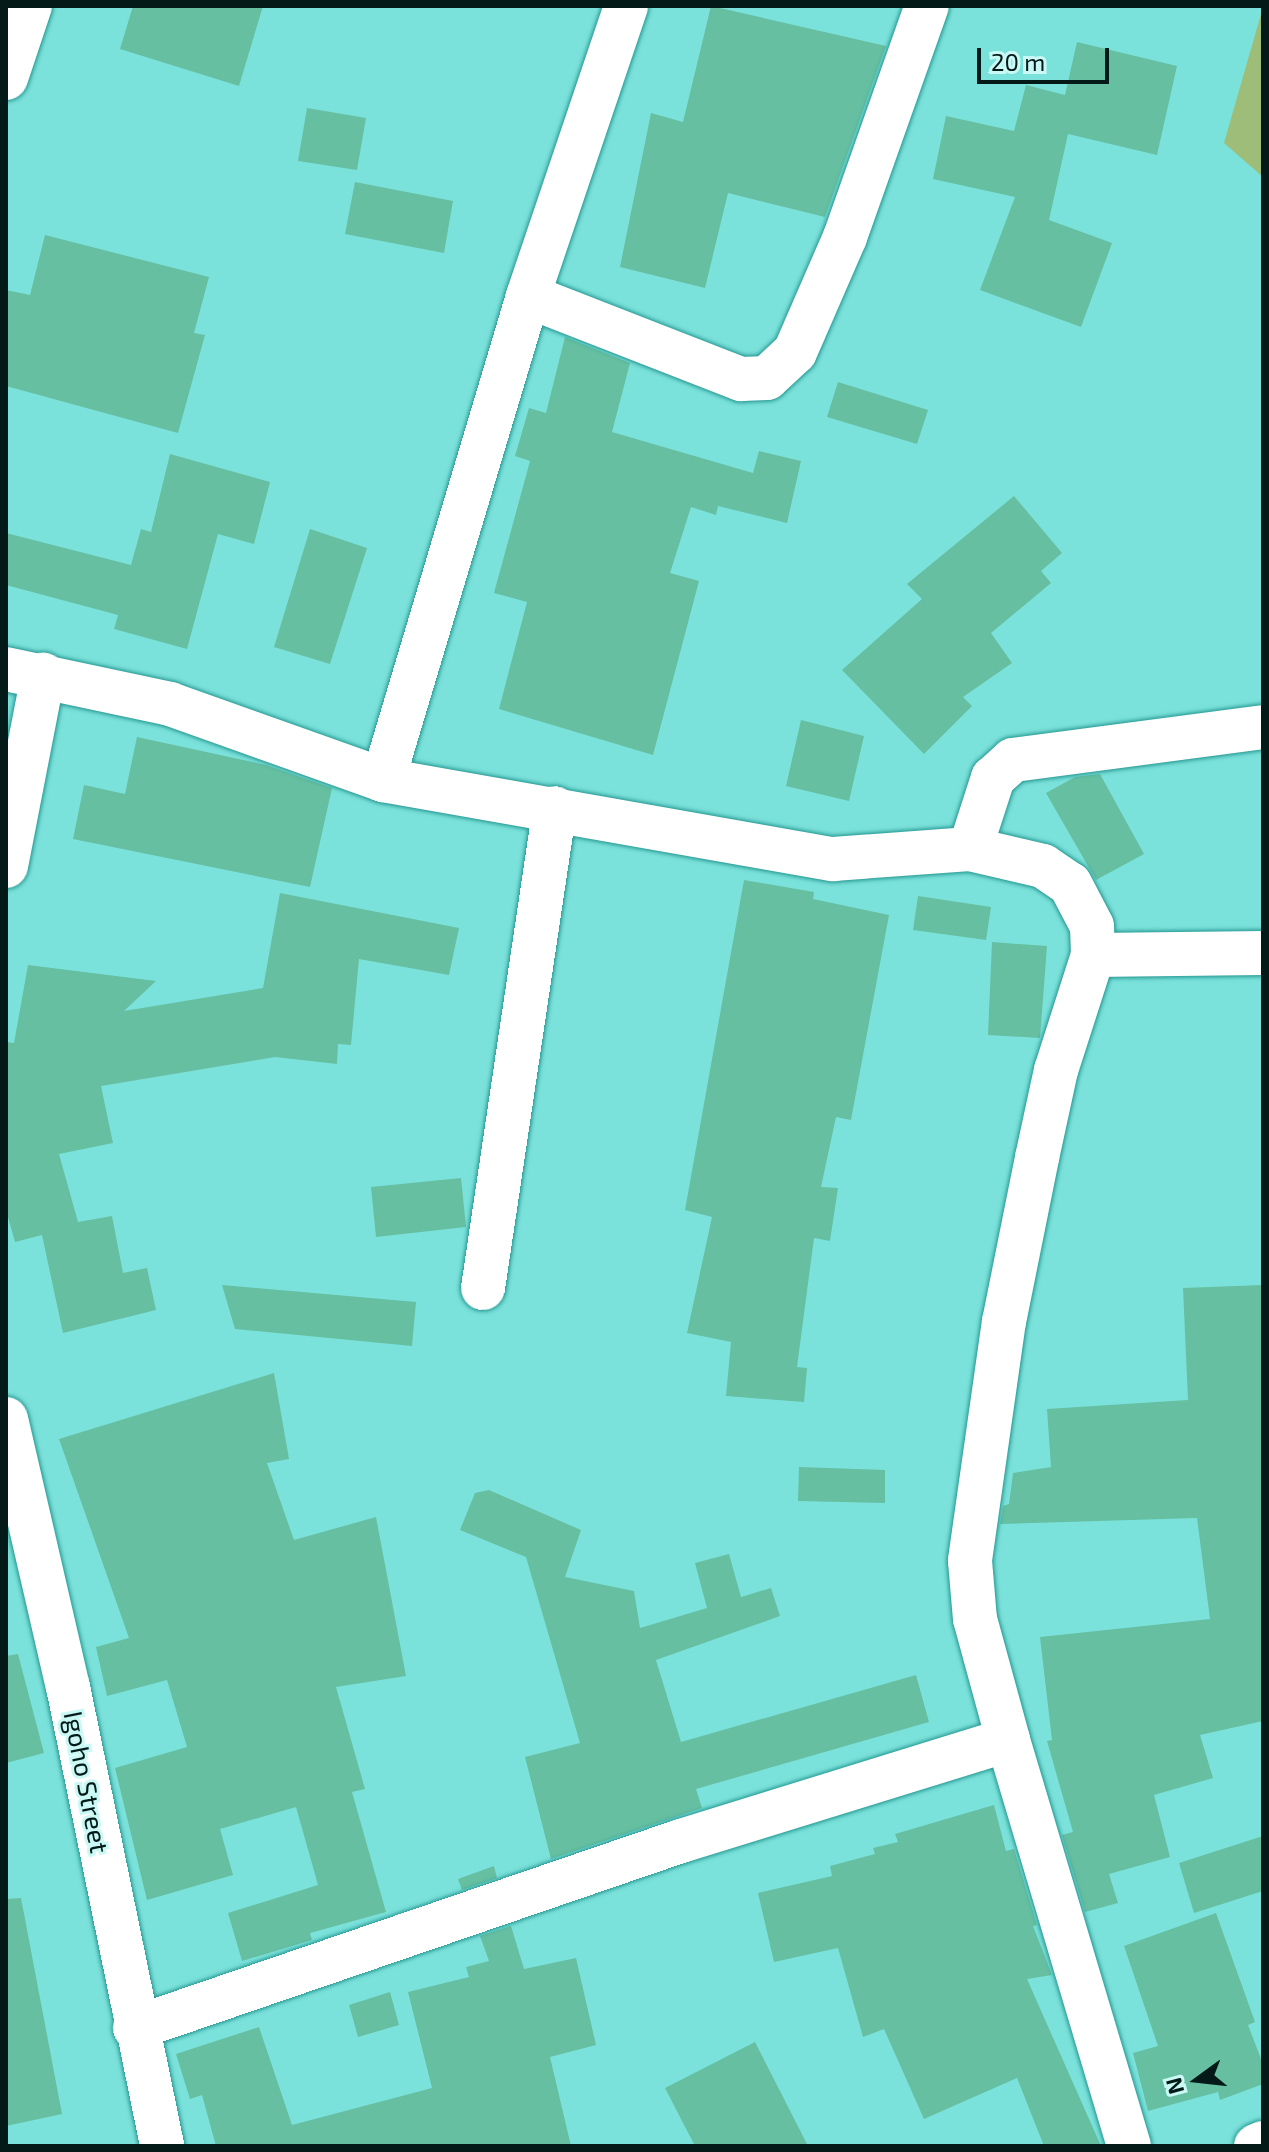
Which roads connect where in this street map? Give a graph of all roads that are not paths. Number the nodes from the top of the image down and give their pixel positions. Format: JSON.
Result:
{"nodes":[{"id":1,"x":30,"y":6,"type":"edge"},
{"id":2,"x":626,"y":6,"type":"edge"},
{"id":3,"x":927,"y":6,"type":"edge"},
{"id":4,"x":6,"y":78,"type":"edge"},
{"id":5,"x":528,"y":296,"type":"junction"},
{"id":6,"x":25,"y":672,"type":"edge"},
{"id":7,"x":1263,"y":727,"type":"edge"},
{"id":8,"x":383,"y":780,"type":"junction"},
{"id":9,"x":555,"y":808,"type":"junction"},
{"id":10,"x":970,"y":849,"type":"junction"},
{"id":11,"x":6,"y":866,"type":"edge"},
{"id":12,"x":1263,"y":953,"type":"edge"},
{"id":13,"x":1093,"y":955,"type":"junction"},
{"id":14,"x":483,"y":1288,"type":"dead end"},
{"id":15,"x":6,"y":1419,"type":"edge"},
{"id":16,"x":1008,"y":1740,"type":"junction"},
{"id":17,"x":135,"y":2028,"type":"junction"},
{"id":18,"x":1263,"y":2143,"type":"edge"},
{"id":19,"x":162,"y":2146,"type":"edge"},
{"id":20,"x":1129,"y":2146,"type":"edge"},
{"id":21,"x":1256,"y":2146,"type":"edge"}],
"edges":[{"from":1,"to":4,"type":"street"},
{"from":2,"to":5,"type":"street"},
{"from":3,"to":5,"type":"street"},
{"from":5,"to":8,"type":"street"},
{"from":6,"to":8,"type":"street"},
{"from":6,"to":11,"type":"street"},
{"from":7,"to":10,"type":"street"},
{"from":8,"to":9,"type":"street"},
{"from":9,"to":10,"type":"street"},
{"from":9,"to":14,"type":"street"},
{"from":10,"to":13,"type":"street"},
{"from":12,"to":13,"type":"street"},
{"from":13,"to":16,"type":"street"},
{"from":15,"to":17,"type":"street","name":"Igoho Street"},
{"from":16,"to":17,"type":"street"},
{"from":16,"to":20,"type":"street"},
{"from":17,"to":19,"type":"street","name":"Igoho Street"},
{"from":18,"to":21,"type":"street"}]}
